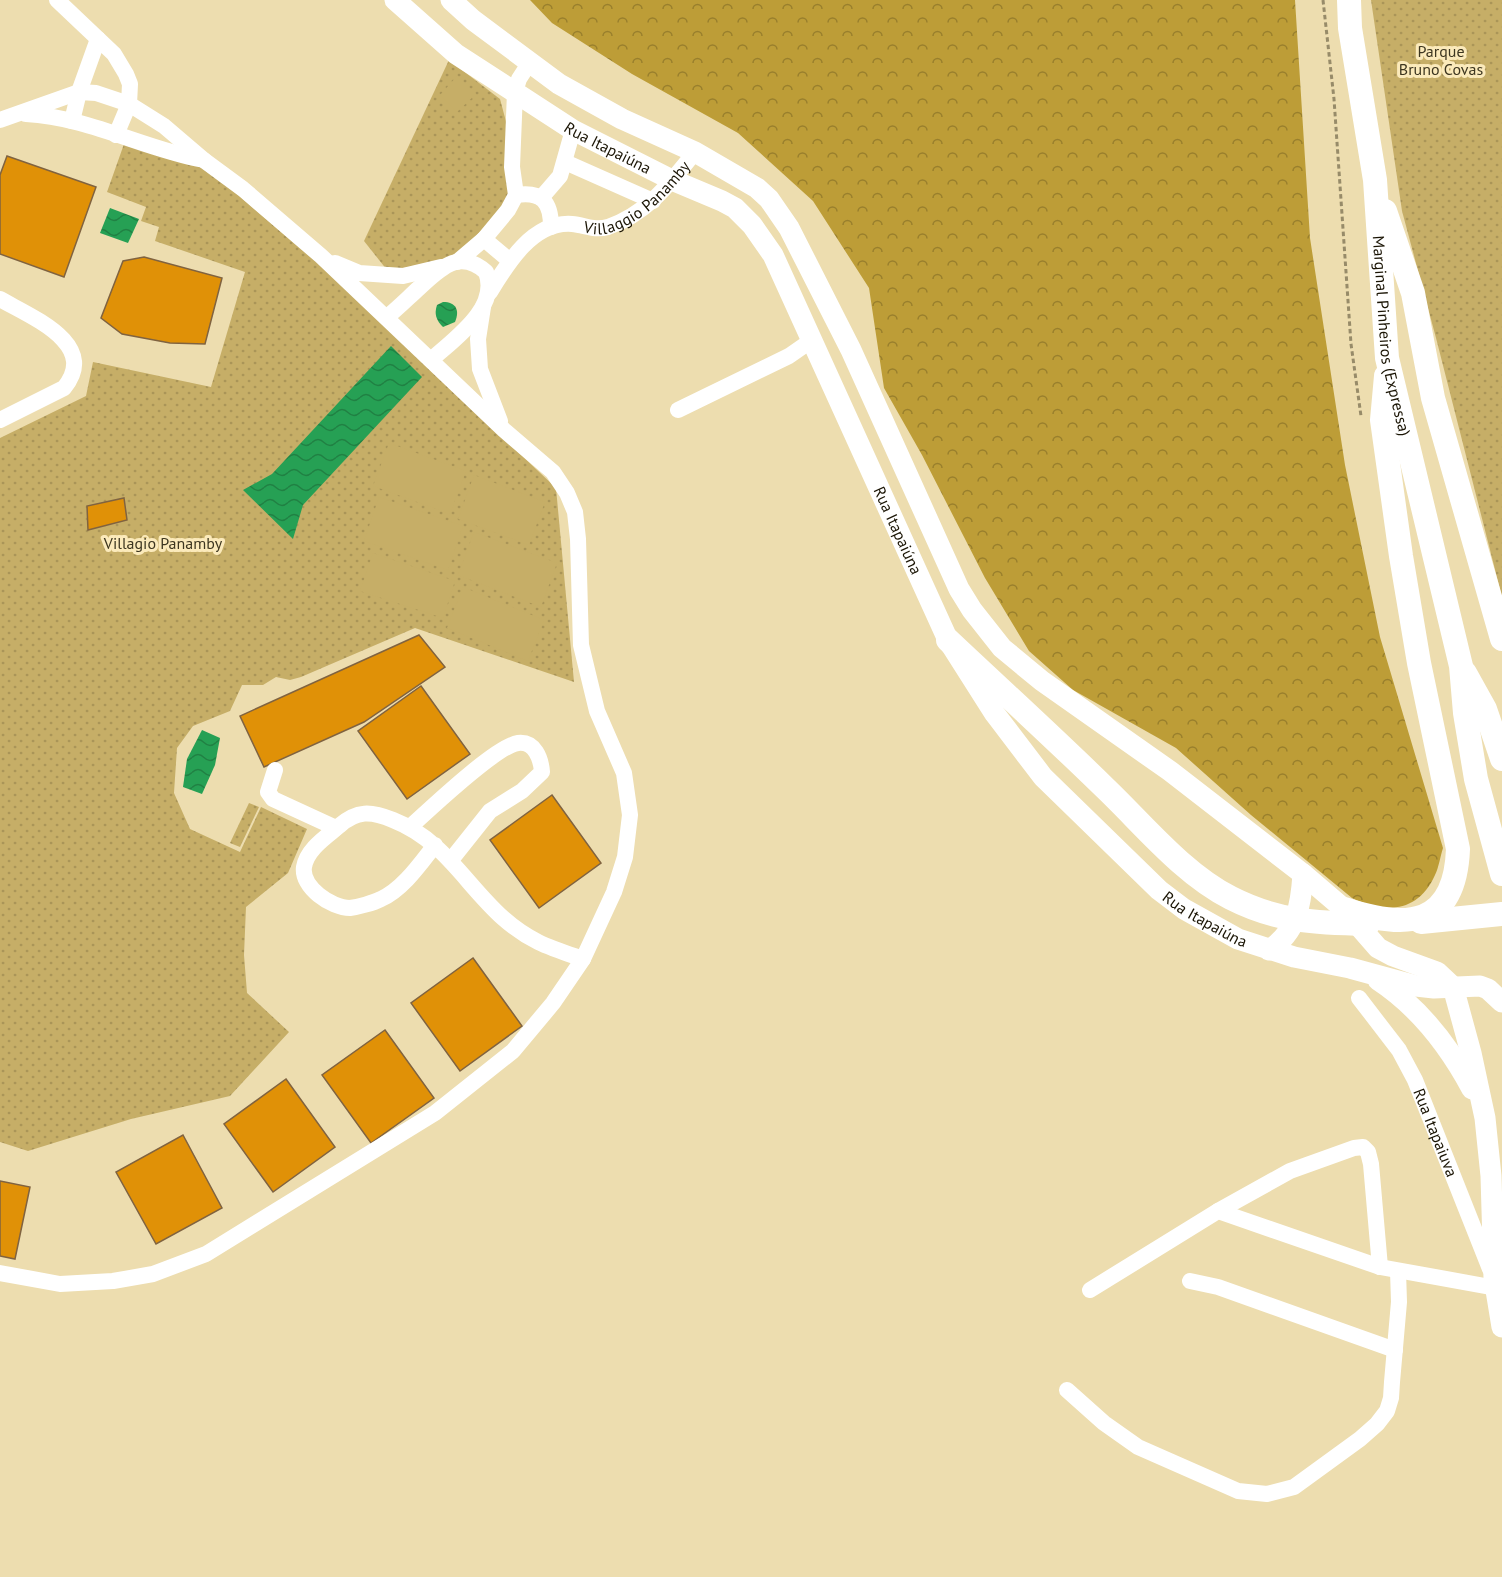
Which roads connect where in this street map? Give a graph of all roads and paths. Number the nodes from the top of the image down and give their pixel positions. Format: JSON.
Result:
{"nodes":[{"id":1,"x":57,"y":0,"type":"edge"},
{"id":2,"x":395,"y":0,"type":"edge"},
{"id":3,"x":451,"y":0,"type":"edge"},
{"id":4,"x":1347,"y":0,"type":"edge"},
{"id":5,"x":98,"y":39,"type":"junction"},
{"id":6,"x":530,"y":63,"type":"junction"},
{"id":7,"x":79,"y":92,"type":"junction"},
{"id":8,"x":515,"y":92,"type":"junction"},
{"id":9,"x":129,"y":104,"type":"junction"},
{"id":10,"x":20,"y":114,"type":"junction"},
{"id":11,"x":0,"y":120,"type":"edge"},
{"id":12,"x":72,"y":121,"type":"junction"},
{"id":13,"x":573,"y":130,"type":"junction"},
{"id":14,"x":116,"y":135,"type":"junction"},
{"id":15,"x":695,"y":152,"type":"junction"},
{"id":16,"x":205,"y":160,"type":"junction"},
{"id":17,"x":565,"y":162,"type":"junction"},
{"id":18,"x":672,"y":180,"type":"junction"},
{"id":19,"x":1375,"y":180,"type":"junction"},
{"id":20,"x":547,"y":193,"type":"junction"},
{"id":21,"x":516,"y":195,"type":"junction"},
{"id":22,"x":653,"y":201,"type":"junction"},
{"id":23,"x":551,"y":227,"type":"junction"},
{"id":24,"x":484,"y":239,"type":"junction"},
{"id":25,"x":321,"y":256,"type":"junction"},
{"id":26,"x":510,"y":261,"type":"junction"},
{"id":27,"x":449,"y":264,"type":"junction"},
{"id":28,"x":0,"y":299,"type":"edge"},
{"id":29,"x":487,"y":299,"type":"junction"},
{"id":30,"x":387,"y":317,"type":"junction"},
{"id":31,"x":812,"y":340,"type":"junction"},
{"id":32,"x":1387,"y":358,"type":"junction"},
{"id":33,"x":431,"y":360,"type":"junction"},
{"id":34,"x":678,"y":410,"type":"dead end"},
{"id":35,"x":0,"y":420,"type":"edge"},
{"id":36,"x":504,"y":430,"type":"junction"},
{"id":37,"x":1502,"y":639,"type":"edge"},
{"id":38,"x":948,"y":640,"type":"junction"},
{"id":39,"x":1461,"y":666,"type":"junction"},
{"id":40,"x":1502,"y":759,"type":"edge"},
{"id":41,"x":275,"y":770,"type":"dead end"},
{"id":42,"x":410,"y":826,"type":"junction"},
{"id":43,"x":336,"y":828,"type":"junction"},
{"id":44,"x":435,"y":845,"type":"junction"},
{"id":45,"x":451,"y":860,"type":"junction"},
{"id":46,"x":1303,"y":874,"type":"junction"},
{"id":47,"x":1502,"y":874,"type":"edge"},
{"id":48,"x":1344,"y":909,"type":"junction"},
{"id":49,"x":1502,"y":914,"type":"edge"},
{"id":50,"x":1269,"y":950,"type":"junction"},
{"id":51,"x":583,"y":959,"type":"junction"},
{"id":52,"x":1368,"y":972,"type":"junction"},
{"id":53,"x":1453,"y":987,"type":"junction"},
{"id":54,"x":1359,"y":998,"type":"dead end"},
{"id":55,"x":1502,"y":1003,"type":"edge"},
{"id":56,"x":1459,"y":1013,"type":"junction"},
{"id":57,"x":1485,"y":1119,"type":"junction"},
{"id":58,"x":1218,"y":1211,"type":"junction"},
{"id":59,"x":1380,"y":1267,"type":"junction"},
{"id":60,"x":1398,"y":1271,"type":"junction"},
{"id":61,"x":0,"y":1273,"type":"edge"},
{"id":62,"x":1190,"y":1281,"type":"dead end"},
{"id":63,"x":1495,"y":1283,"type":"junction"},
{"id":64,"x":1090,"y":1290,"type":"dead end"},
{"id":65,"x":1502,"y":1327,"type":"edge"},
{"id":66,"x":1395,"y":1350,"type":"junction"},
{"id":67,"x":1067,"y":1390,"type":"dead end"}],
"edges":[{"from":1,"to":5,"type":"street"},
{"from":2,"to":8,"type":"main road","name":"Rua Itapaiúna"},
{"from":3,"to":6,"type":"main road","name":"Rua Itapaiúna"},
{"from":4,"to":19,"type":"highway","name":"Marginal Pinheiros (Expressa)"},
{"from":5,"to":7,"type":"street"},
{"from":5,"to":9,"type":"street"},
{"from":6,"to":8,"type":"street"},
{"from":6,"to":15,"type":"main road","name":"Rua Itapaiúna"},
{"from":7,"to":9,"type":"street"},
{"from":7,"to":10,"type":"street"},
{"from":7,"to":12,"type":"street"},
{"from":8,"to":13,"type":"main road","name":"Rua Itapaiúna"},
{"from":8,"to":21,"type":"street"},
{"from":9,"to":14,"type":"street"},
{"from":9,"to":16,"type":"street"},
{"from":10,"to":11,"type":"street"},
{"from":10,"to":12,"type":"street"},
{"from":12,"to":14,"type":"street"},
{"from":13,"to":17,"type":"street"},
{"from":13,"to":18,"type":"main road","name":"Rua Itapaiúna"},
{"from":14,"to":16,"type":"street"},
{"from":15,"to":18,"type":"street","name":"Villaggio Panamby"},
{"from":15,"to":46,"type":"main road","name":"Rua Itapaiúna"},
{"from":16,"to":25,"type":"street"},
{"from":17,"to":20,"type":"street"},
{"from":17,"to":22,"type":"street"},
{"from":18,"to":22,"type":"street","name":"Villaggio Panamby"},
{"from":18,"to":31,"type":"main road","name":"Rua Itapaiúna"},
{"from":19,"to":32,"type":"highway","name":"Marginal Pinheiros (Expressa)"},
{"from":19,"to":37,"type":"highway"},
{"from":20,"to":21,"type":"street"},
{"from":20,"to":23,"type":"street"},
{"from":21,"to":24,"type":"street"},
{"from":22,"to":23,"type":"street","name":"Villaggio Panamby"},
{"from":23,"to":26,"type":"street"},
{"from":24,"to":26,"type":"street"},
{"from":24,"to":27,"type":"street"},
{"from":25,"to":27,"type":"street"},
{"from":25,"to":30,"type":"street"},
{"from":26,"to":29,"type":"street"},
{"from":27,"to":29,"type":"street"},
{"from":27,"to":30,"type":"street"},
{"from":28,"to":35,"type":"street"},
{"from":29,"to":33,"type":"street"},
{"from":29,"to":36,"type":"street"},
{"from":30,"to":33,"type":"street"},
{"from":31,"to":34,"type":"street"},
{"from":31,"to":38,"type":"main road","name":"Rua Itapaiúna"},
{"from":32,"to":39,"type":"highway","name":"Marginal Pinheiros (Expressa)"},
{"from":32,"to":48,"type":"highway"},
{"from":33,"to":36,"type":"street"},
{"from":36,"to":51,"type":"street"},
{"from":38,"to":49,"type":"highway"},
{"from":38,"to":50,"type":"main road","name":"Rua Itapaiúna"},
{"from":39,"to":40,"type":"highway"},
{"from":39,"to":47,"type":"highway"},
{"from":41,"to":43,"type":"street"},
{"from":42,"to":43,"type":"street"},
{"from":42,"to":44,"type":"street"},
{"from":42,"to":45,"type":"street"},
{"from":43,"to":44,"type":"street"},
{"from":44,"to":45,"type":"street"},
{"from":45,"to":51,"type":"street"},
{"from":46,"to":48,"type":"main road","name":"Rua Itapaiúna"},
{"from":46,"to":50,"type":"main road"},
{"from":48,"to":53,"type":"main road","name":"Rua Itapaiúna"},
{"from":50,"to":52,"type":"main road","name":"Rua Itapaiúna"},
{"from":51,"to":61,"type":"street"},
{"from":52,"to":53,"type":"main road","name":"Rua Itapaiúna"},
{"from":52,"to":57,"type":"main road"},
{"from":53,"to":55,"type":"main road","name":"Rua Itapaiúna"},
{"from":53,"to":56,"type":"main road"},
{"from":54,"to":63,"type":"street","name":"Rua Itapaiuva"},
{"from":55,"to":56,"type":"main road"},
{"from":56,"to":57,"type":"main road"},
{"from":57,"to":63,"type":"main road"},
{"from":58,"to":59,"type":"street"},
{"from":58,"to":59,"type":"street"},
{"from":58,"to":64,"type":"street"},
{"from":59,"to":60,"type":"street"},
{"from":60,"to":63,"type":"street"},
{"from":60,"to":66,"type":"street"},
{"from":62,"to":66,"type":"street"},
{"from":63,"to":65,"type":"main road"},
{"from":66,"to":67,"type":"street"}]}
